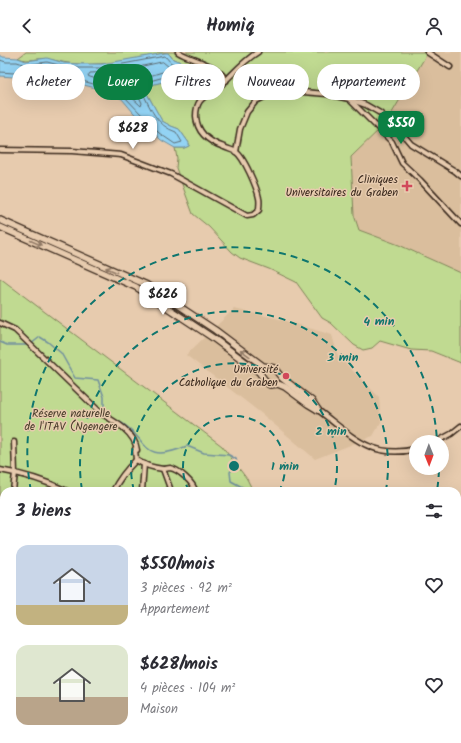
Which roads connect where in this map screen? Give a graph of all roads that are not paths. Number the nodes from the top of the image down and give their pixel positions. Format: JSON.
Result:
{"nodes":[{"id":1,"x":178,"y":52,"type":"edge"},
{"id":2,"x":258,"y":52,"type":"edge"},
{"id":3,"x":427,"y":52,"type":"edge"},
{"id":4,"x":450,"y":67,"type":"dead end"},
{"id":5,"x":226,"y":80,"type":"junction"},
{"id":6,"x":317,"y":93,"type":"edge"},
{"id":7,"x":350,"y":100,"type":"edge"},
{"id":8,"x":352,"y":100,"type":"edge"},
{"id":9,"x":0,"y":150,"type":"edge"},
{"id":10,"x":236,"y":152,"type":"junction"},
{"id":11,"x":461,"y":176,"type":"edge"},
{"id":12,"x":0,"y":220,"type":"edge"},
{"id":13,"x":461,"y":224,"type":"edge"},
{"id":14,"x":0,"y":227,"type":"edge"},
{"id":15,"x":0,"y":323,"type":"edge"},
{"id":16,"x":263,"y":366,"type":"junction"},
{"id":17,"x":259,"y":372,"type":"junction"},
{"id":18,"x":282,"y":378,"type":"junction"},
{"id":19,"x":278,"y":384,"type":"junction"},
{"id":20,"x":318,"y":410,"type":"junction"},
{"id":21,"x":461,"y":426,"type":"edge"},
{"id":22,"x":449,"y":435,"type":"edge"},
{"id":23,"x":14,"y":442,"type":"dead end"},
{"id":24,"x":409,"y":450,"type":"edge"},
{"id":25,"x":136,"y":460,"type":"junction"},
{"id":26,"x":144,"y":464,"type":"junction"},
{"id":27,"x":163,"y":469,"type":"junction"},
{"id":28,"x":0,"y":470,"type":"edge"},
{"id":29,"x":15,"y":473,"type":"junction"},
{"id":30,"x":13,"y":487,"type":"edge"},
{"id":31,"x":58,"y":487,"type":"edge"},
{"id":32,"x":115,"y":487,"type":"edge"},
{"id":33,"x":142,"y":487,"type":"edge"},
{"id":34,"x":170,"y":487,"type":"edge"},
{"id":35,"x":194,"y":487,"type":"edge"}],
"edges":[{"from":1,"to":5,"type":"street"},
{"from":2,"to":5,"type":"street"},
{"from":3,"to":4,"type":"street"},
{"from":5,"to":10,"type":"street"},
{"from":6,"to":10,"type":"street"},
{"from":7,"to":13,"type":"street"},
{"from":8,"to":11,"type":"street"},
{"from":9,"to":10,"type":"street"},
{"from":16,"to":12,"type":"street","one_way":true},
{"from":14,"to":17,"type":"street","one_way":true},
{"from":15,"to":25,"type":"street"},
{"from":16,"to":17,"type":"street"},
{"from":16,"to":18,"type":"street"},
{"from":17,"to":19,"type":"street"},
{"from":18,"to":19,"type":"street"},
{"from":18,"to":20,"type":"street"},
{"from":19,"to":20,"type":"street"},
{"from":20,"to":24,"type":"street"},
{"from":21,"to":22,"type":"street"},
{"from":23,"to":29,"type":"street"},
{"from":25,"to":26,"type":"street"},
{"from":25,"to":32,"type":"street"},
{"from":26,"to":27,"type":"street"},
{"from":26,"to":33,"type":"street"},
{"from":27,"to":34,"type":"street"},
{"from":27,"to":35,"type":"street"},
{"from":28,"to":29,"type":"street"},
{"from":29,"to":30,"type":"street"},
{"from":29,"to":31,"type":"street"}]}
